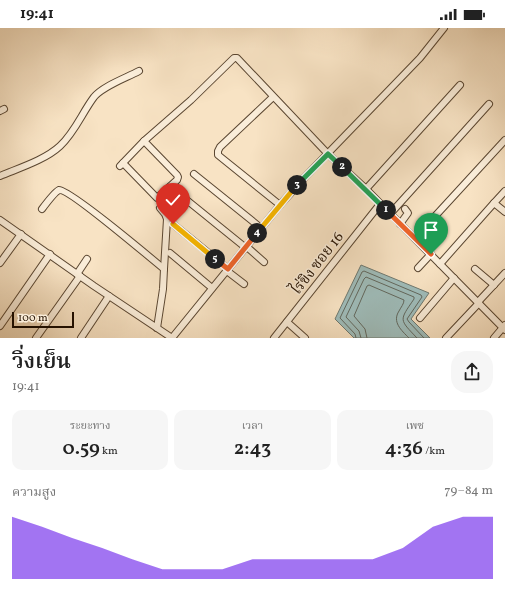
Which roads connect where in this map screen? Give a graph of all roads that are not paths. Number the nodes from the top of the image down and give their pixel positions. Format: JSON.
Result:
{"nodes":[{"id":1,"x":444,"y":28,"type":"edge"},
{"id":2,"x":139,"y":71,"type":"dead end"},
{"id":3,"x":460,"y":85,"type":"dead end"},
{"id":4,"x":273,"y":97,"type":"junction"},
{"id":5,"x":490,"y":104,"type":"dead end"},
{"id":6,"x":505,"y":140,"type":"edge"},
{"id":7,"x":144,"y":141,"type":"junction"},
{"id":8,"x":328,"y":154,"type":"junction"},
{"id":9,"x":194,"y":174,"type":"dead end"},
{"id":10,"x":0,"y":176,"type":"edge"},
{"id":11,"x":366,"y":189,"type":"junction"},
{"id":12,"x":505,"y":191,"type":"edge"},
{"id":13,"x":178,"y":193,"type":"dead end"},
{"id":14,"x":494,"y":203,"type":"junction"},
{"id":15,"x":380,"y":204,"type":"junction"},
{"id":16,"x":280,"y":205,"type":"junction"},
{"id":17,"x":160,"y":208,"type":"dead end"},
{"id":18,"x":42,"y":209,"type":"dead end"},
{"id":19,"x":404,"y":209,"type":"dead end"},
{"id":20,"x":505,"y":212,"type":"edge"},
{"id":21,"x":390,"y":214,"type":"junction"},
{"id":22,"x":0,"y":220,"type":"edge"},
{"id":23,"x":173,"y":224,"type":"dead end"},
{"id":24,"x":400,"y":224,"type":"junction"},
{"id":25,"x":261,"y":228,"type":"junction"},
{"id":26,"x":21,"y":234,"type":"junction"},
{"id":27,"x":415,"y":238,"type":"junction"},
{"id":28,"x":246,"y":247,"type":"junction"},
{"id":29,"x":170,"y":253,"type":"dead end"},
{"id":30,"x":50,"y":254,"type":"junction"},
{"id":31,"x":431,"y":254,"type":"junction"},
{"id":32,"x":86,"y":259,"type":"dead end"},
{"id":33,"x":0,"y":262,"type":"edge"},
{"id":34,"x":264,"y":262,"type":"dead end"},
{"id":35,"x":440,"y":264,"type":"junction"},
{"id":36,"x":418,"y":268,"type":"dead end"},
{"id":37,"x":164,"y":269,"type":"junction"},
{"id":38,"x":475,"y":269,"type":"dead end"},
{"id":39,"x":227,"y":270,"type":"junction"},
{"id":40,"x":505,"y":273,"type":"edge"},
{"id":41,"x":78,"y":275,"type":"junction"},
{"id":42,"x":454,"y":278,"type":"junction"},
{"id":43,"x":244,"y":284,"type":"dead end"},
{"id":44,"x":494,"y":285,"type":"junction"},
{"id":45,"x":212,"y":288,"type":"junction"},
{"id":46,"x":109,"y":296,"type":"junction"},
{"id":47,"x":479,"y":303,"type":"junction"},
{"id":48,"x":420,"y":318,"type":"dead end"},
{"id":49,"x":287,"y":322,"type":"junction"},
{"id":50,"x":0,"y":326,"type":"edge"},
{"id":51,"x":504,"y":327,"type":"edge"},
{"id":52,"x":157,"y":328,"type":"junction"},
{"id":53,"x":36,"y":338,"type":"edge"},
{"id":54,"x":81,"y":338,"type":"edge"},
{"id":55,"x":172,"y":338,"type":"edge"},
{"id":56,"x":274,"y":338,"type":"edge"},
{"id":57,"x":305,"y":338,"type":"edge"},
{"id":58,"x":446,"y":338,"type":"edge"},
{"id":59,"x":494,"y":338,"type":"edge"}],
"edges":[{"from":1,"to":8,"type":"street"},
{"from":2,"to":10,"type":"street"},
{"from":3,"to":11,"type":"street"},
{"from":4,"to":7,"type":"street"},
{"from":4,"to":8,"type":"street"},
{"from":4,"to":16,"type":"street"},
{"from":5,"to":21,"type":"street"},
{"from":6,"to":27,"type":"street"},
{"from":7,"to":7,"type":"street"},
{"from":8,"to":11,"type":"street"},
{"from":8,"to":16,"type":"street"},
{"from":9,"to":25,"type":"street"},
{"from":11,"to":15,"type":"street"},
{"from":12,"to":14,"type":"street"},
{"from":13,"to":28,"type":"street"},
{"from":14,"to":20,"type":"street"},
{"from":14,"to":35,"type":"street"},
{"from":15,"to":21,"type":"street"},
{"from":15,"to":49,"type":"street","name":"ไร่ขิง ซอย 16"},
{"from":16,"to":25,"type":"street"},
{"from":17,"to":37,"type":"street"},
{"from":18,"to":37,"type":"street"},
{"from":19,"to":24,"type":"street"},
{"from":21,"to":24,"type":"street"},
{"from":22,"to":26,"type":"street"},
{"from":23,"to":39,"type":"street"},
{"from":24,"to":27,"type":"street"},
{"from":25,"to":28,"type":"street"},
{"from":26,"to":30,"type":"street"},
{"from":26,"to":33,"type":"street"},
{"from":27,"to":31,"type":"street"},
{"from":28,"to":34,"type":"street"},
{"from":28,"to":39,"type":"street"},
{"from":29,"to":45,"type":"street"},
{"from":30,"to":41,"type":"street"},
{"from":30,"to":50,"type":"street"},
{"from":31,"to":35,"type":"street"},
{"from":31,"to":36,"type":"street"},
{"from":32,"to":41,"type":"street"},
{"from":35,"to":42,"type":"street"},
{"from":37,"to":52,"type":"street"},
{"from":38,"to":44,"type":"street"},
{"from":39,"to":43,"type":"street"},
{"from":39,"to":45,"type":"street"},
{"from":40,"to":44,"type":"street"},
{"from":41,"to":46,"type":"street"},
{"from":41,"to":53,"type":"street"},
{"from":42,"to":47,"type":"street"},
{"from":42,"to":48,"type":"street"},
{"from":44,"to":47,"type":"street"},
{"from":45,"to":55,"type":"street"},
{"from":46,"to":52,"type":"street"},
{"from":46,"to":54,"type":"street"},
{"from":47,"to":51,"type":"street"},
{"from":47,"to":58,"type":"street"},
{"from":49,"to":56,"type":"street","name":"ไร่ขิง ซอย 16"},
{"from":49,"to":57,"type":"street"},
{"from":51,"to":59,"type":"street"},
{"from":52,"to":55,"type":"street"}]}
